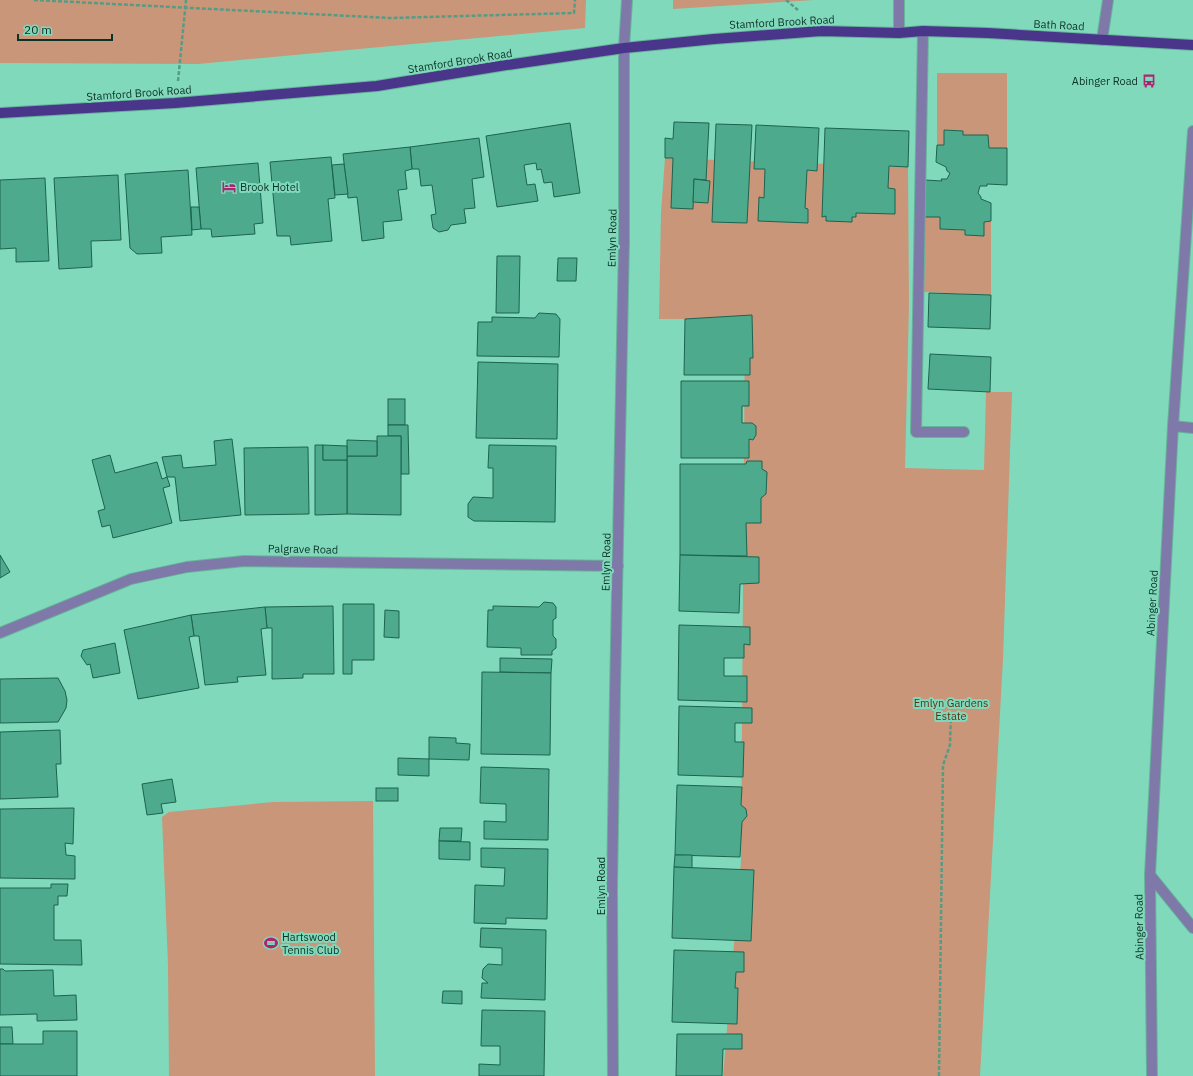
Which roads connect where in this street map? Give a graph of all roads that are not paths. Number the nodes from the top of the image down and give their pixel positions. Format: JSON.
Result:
{"nodes":[{"id":1,"x":626,"y":0,"type":"edge"},
{"id":2,"x":899,"y":0,"type":"edge"},
{"id":3,"x":1108,"y":0,"type":"edge"},
{"id":4,"x":923,"y":31,"type":"junction"},
{"id":5,"x":899,"y":33,"type":"junction"},
{"id":6,"x":1102,"y":40,"type":"junction"},
{"id":7,"x":1193,"y":44,"type":"edge"},
{"id":8,"x":624,"y":48,"type":"junction"},
{"id":9,"x":0,"y":113,"type":"edge"},
{"id":10,"x":1193,"y":131,"type":"edge"},
{"id":11,"x":1173,"y":426,"type":"junction"},
{"id":12,"x":1193,"y":428,"type":"edge"},
{"id":13,"x":964,"y":432,"type":"dead end"},
{"id":14,"x":618,"y":566,"type":"junction"},
{"id":15,"x":0,"y":633,"type":"edge"},
{"id":16,"x":1150,"y":876,"type":"junction"},
{"id":17,"x":1193,"y":928,"type":"edge"},
{"id":18,"x":613,"y":1076,"type":"edge"},
{"id":19,"x":1152,"y":1076,"type":"edge"}],
"edges":[{"from":1,"to":8,"type":"street","name":"Emlyn Road"},
{"from":2,"to":5,"type":"street"},
{"from":3,"to":6,"type":"street"},
{"from":4,"to":5,"type":"main road","name":"Stamford Brook Road"},
{"from":4,"to":6,"type":"main road","name":"Bath Road"},
{"from":4,"to":13,"type":"street"},
{"from":5,"to":8,"type":"main road","name":"Stamford Brook Road"},
{"from":6,"to":7,"type":"main road","name":"Bath Road"},
{"from":8,"to":9,"type":"main road","name":"Stamford Brook Road"},
{"from":8,"to":14,"type":"street","name":"Emlyn Road"},
{"from":10,"to":11,"type":"street","name":"Abinger Road"},
{"from":11,"to":12,"type":"street"},
{"from":11,"to":16,"type":"street","name":"Abinger Road"},
{"from":14,"to":15,"type":"street","name":"Palgrave Road"},
{"from":14,"to":18,"type":"street","name":"Emlyn Road"},
{"from":16,"to":17,"type":"street"},
{"from":16,"to":19,"type":"street","name":"Abinger Road"}]}
